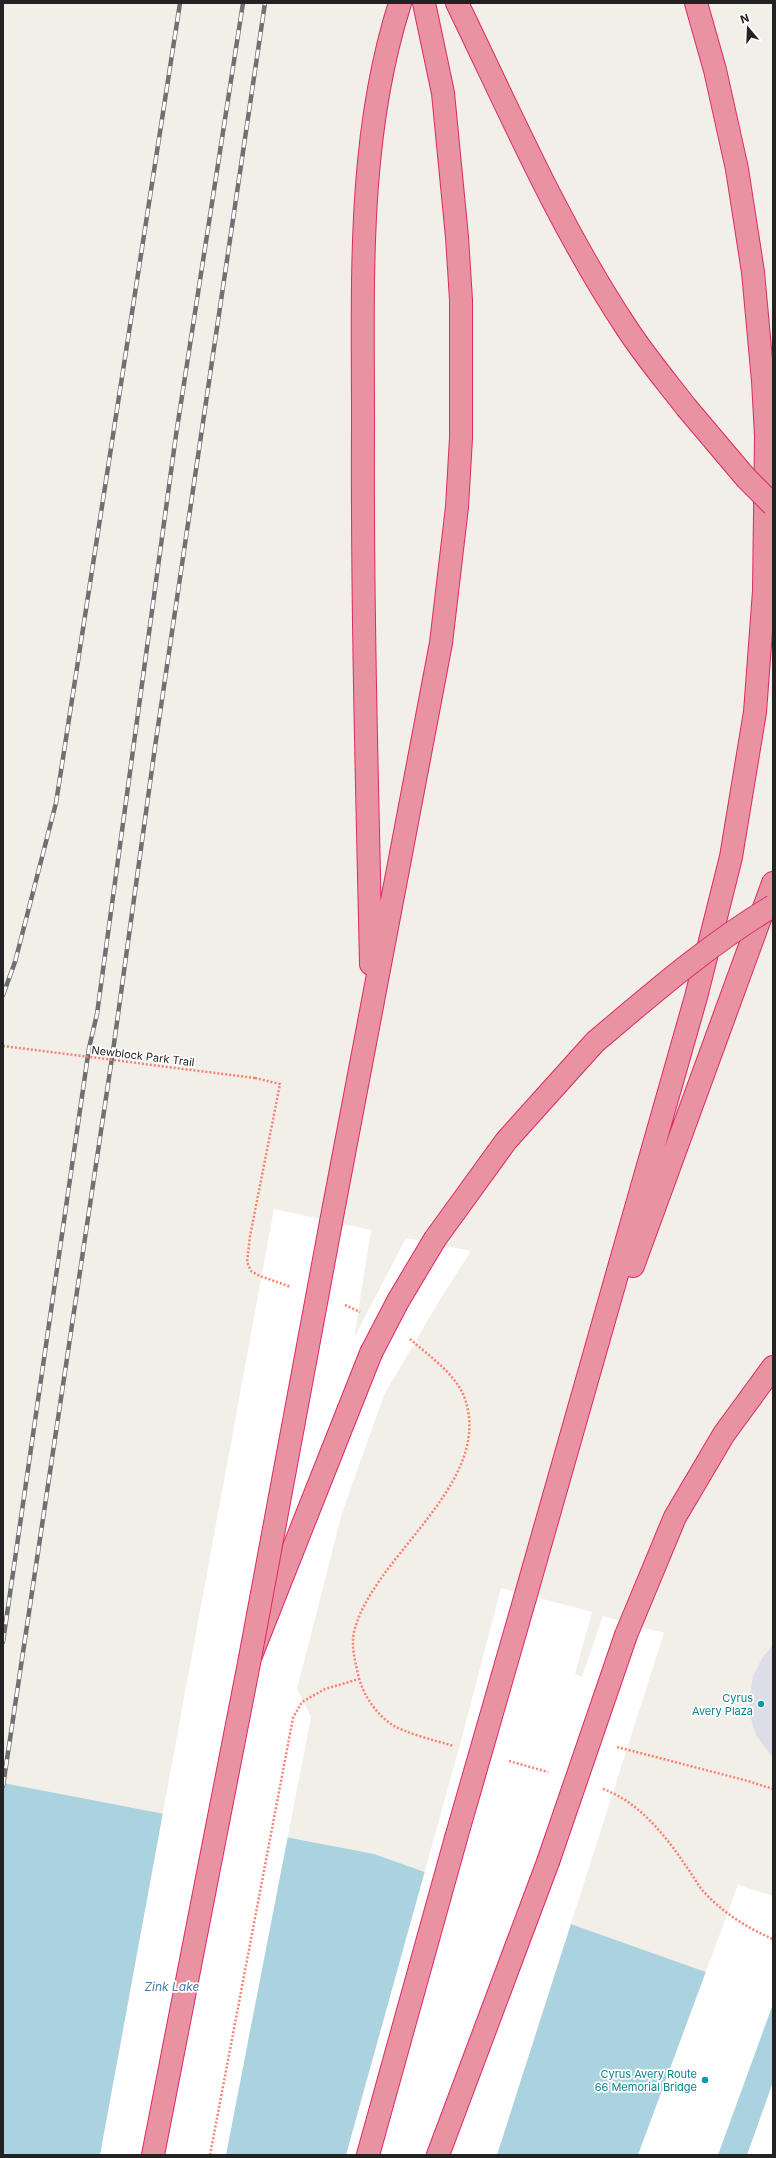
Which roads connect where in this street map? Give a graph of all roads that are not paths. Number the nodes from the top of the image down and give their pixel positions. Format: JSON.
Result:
{"nodes":[{"id":1,"x":400,"y":3,"type":"edge"},
{"id":2,"x":424,"y":3,"type":"edge"},
{"id":3,"x":457,"y":3,"type":"edge"},
{"id":4,"x":696,"y":3,"type":"edge"},
{"id":5,"x":773,"y":505,"type":"edge"},
{"id":6,"x":773,"y":883,"type":"edge"},
{"id":7,"x":773,"y":906,"type":"edge"},
{"id":8,"x":372,"y":1007,"type":"junction"},
{"id":9,"x":773,"y":1367,"type":"edge"},
{"id":10,"x":570,"y":1436,"type":"junction"},
{"id":11,"x":250,"y":1658,"type":"junction"},
{"id":12,"x":153,"y":2155,"type":"edge"},
{"id":13,"x":368,"y":2155,"type":"edge"},
{"id":14,"x":438,"y":2155,"type":"edge"}],
"edges":[{"from":1,"to":8,"type":"highway"},
{"from":2,"to":8,"type":"highway"},
{"from":3,"to":5,"type":"highway","bridge":true},
{"from":4,"to":10,"type":"highway"},
{"from":6,"to":10,"type":"highway"},
{"from":7,"to":11,"type":"highway","bridge":true},
{"from":8,"to":11,"type":"highway","bridge":true},
{"from":9,"to":14,"type":"highway","bridge":true},
{"from":10,"to":13,"type":"highway","bridge":true},
{"from":11,"to":12,"type":"highway"}]}
